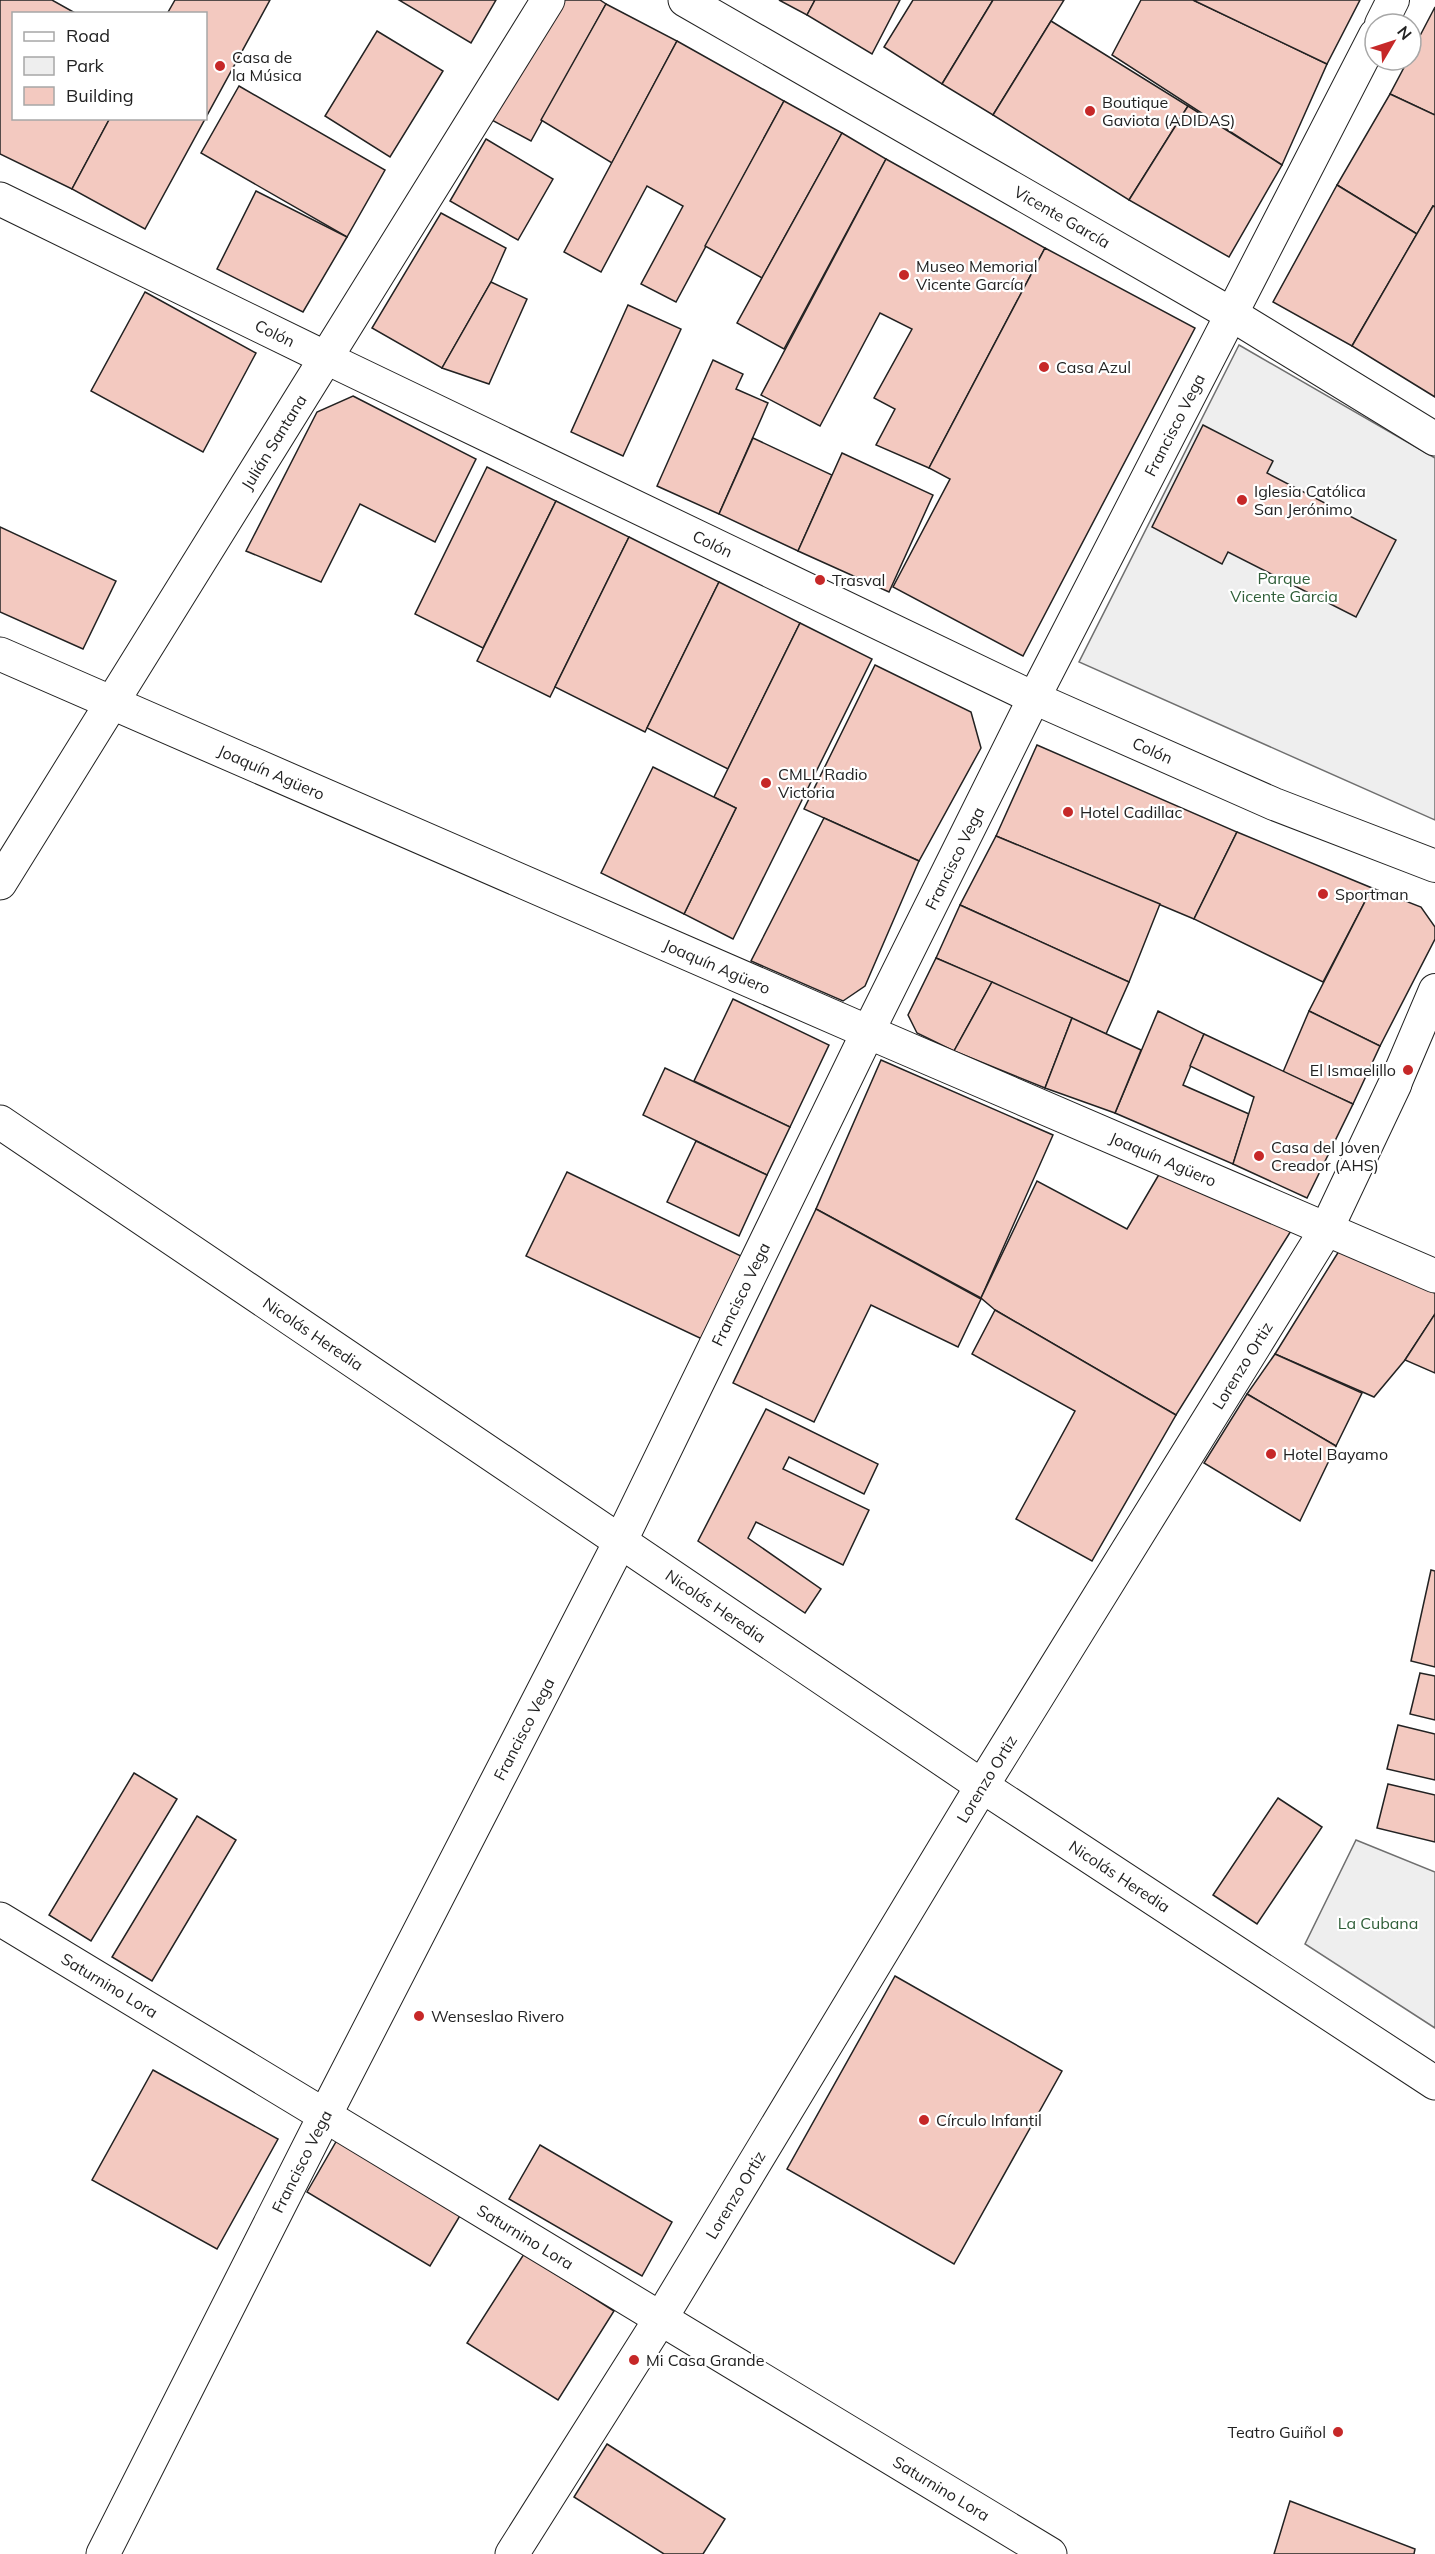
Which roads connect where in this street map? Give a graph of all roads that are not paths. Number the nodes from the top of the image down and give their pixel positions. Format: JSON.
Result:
{"nodes":[{"id":1,"x":548,"y":0,"type":"edge"},
{"id":2,"x":685,"y":0,"type":"edge"},
{"id":3,"x":1363,"y":58,"type":"edge"},
{"id":4,"x":0,"y":199,"type":"edge"},
{"id":5,"x":1231,"y":314,"type":"junction"},
{"id":6,"x":326,"y":358,"type":"junction"},
{"id":7,"x":1435,"y":439,"type":"edge"},
{"id":8,"x":0,"y":654,"type":"edge"},
{"id":9,"x":1034,"y":698,"type":"junction"},
{"id":10,"x":111,"y":704,"type":"junction"},
{"id":11,"x":1435,"y":866,"type":"edge"},
{"id":12,"x":0,"y":883,"type":"edge"},
{"id":13,"x":1435,"y":990,"type":"edge"},
{"id":14,"x":868,"y":1032,"type":"junction"},
{"id":15,"x":1395,"y":1084,"type":"joint"},
{"id":16,"x":0,"y":1122,"type":"edge"},
{"id":17,"x":1326,"y":1230,"type":"junction"},
{"id":18,"x":1435,"y":1276,"type":"edge"},
{"id":19,"x":621,"y":1542,"type":"junction"},
{"id":20,"x":982,"y":1786,"type":"junction"},
{"id":21,"x":0,"y":1919,"type":"edge"},
{"id":22,"x":1435,"y":2083,"type":"edge"},
{"id":23,"x":324,"y":2117,"type":"junction"},
{"id":24,"x":661,"y":2318,"type":"junction"},
{"id":25,"x":102,"y":2554,"type":"edge"},
{"id":26,"x":512,"y":2554,"type":"edge"},
{"id":27,"x":1050,"y":2554,"type":"edge"}],
"edges":[{"from":1,"to":6,"type":"street","name":"Julián Santana"},
{"from":2,"to":5,"type":"street","name":"Vicente García"},
{"from":3,"to":5,"type":"street","name":"Francisco Vega"},
{"from":4,"to":6,"type":"street","name":"Colón"},
{"from":5,"to":7,"type":"street","name":"Vicente García"},
{"from":5,"to":9,"type":"street","name":"Francisco Vega"},
{"from":6,"to":9,"type":"street","name":"Colón"},
{"from":6,"to":10,"type":"street","name":"Julián Santana"},
{"from":8,"to":10,"type":"street","name":"Joaquín Agüero"},
{"from":9,"to":11,"type":"street","name":"Colón"},
{"from":9,"to":14,"type":"street","name":"Francisco Vega"},
{"from":10,"to":12,"type":"street","name":"Julián Santana"},
{"from":10,"to":14,"type":"street","name":"Joaquín Agüero"},
{"from":13,"to":15,"type":"street","name":"Lorenzo Ortiz"},
{"from":14,"to":17,"type":"street","name":"Joaquín Agüero"},
{"from":14,"to":19,"type":"street","name":"Francisco Vega"},
{"from":15,"to":17,"type":"street","name":"Lorenzo Ortiz"},
{"from":16,"to":19,"type":"street","name":"Nicolás Heredia"},
{"from":17,"to":18,"type":"street","name":"Joaquín Agüero"},
{"from":17,"to":20,"type":"street","name":"Lorenzo Ortiz"},
{"from":19,"to":20,"type":"street","name":"Nicolás Heredia"},
{"from":19,"to":23,"type":"street","name":"Francisco Vega"},
{"from":20,"to":22,"type":"street","name":"Nicolás Heredia"},
{"from":20,"to":24,"type":"street","name":"Lorenzo Ortiz"},
{"from":21,"to":23,"type":"street","name":"Saturnino Lora"},
{"from":23,"to":24,"type":"street","name":"Saturnino Lora"},
{"from":23,"to":25,"type":"street","name":"Francisco Vega"},
{"from":24,"to":26,"type":"street","name":"Lorenzo Ortiz"},
{"from":24,"to":27,"type":"street","name":"Saturnino Lora"}]}
